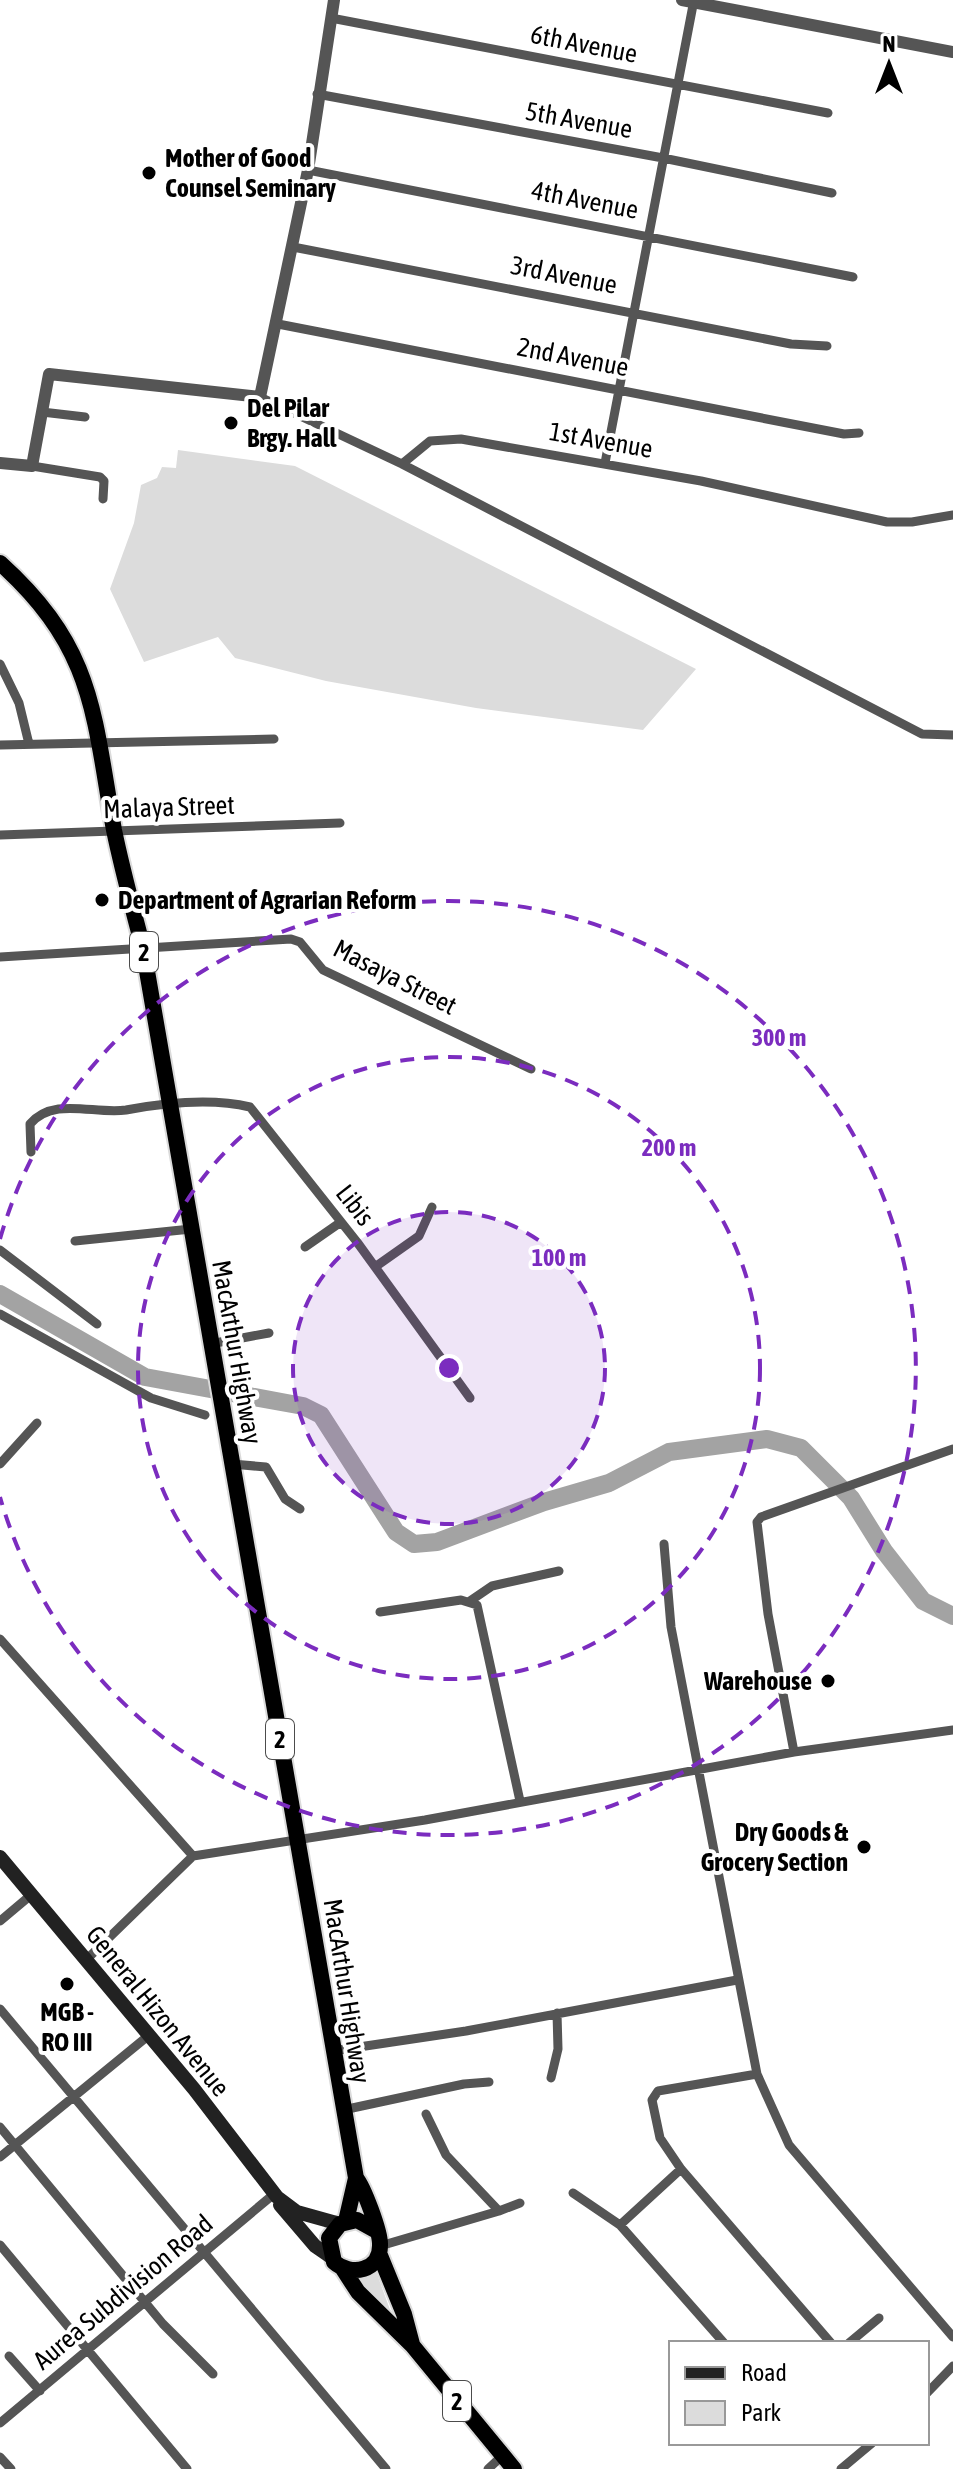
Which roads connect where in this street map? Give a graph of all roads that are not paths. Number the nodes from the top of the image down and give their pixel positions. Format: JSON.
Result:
{"nodes":[{"id":1,"x":334,"y":0,"type":"edge"},
{"id":2,"x":690,"y":1,"type":"edge"},
{"id":3,"x":331,"y":18,"type":"junction"},
{"id":4,"x":953,"y":52,"type":"edge"},
{"id":5,"x":677,"y":85,"type":"junction"},
{"id":6,"x":317,"y":94,"type":"junction"},
{"id":7,"x":828,"y":113,"type":"dead end"},
{"id":8,"x":663,"y":158,"type":"junction"},
{"id":9,"x":308,"y":170,"type":"junction"},
{"id":10,"x":832,"y":193,"type":"dead end"},
{"id":11,"x":649,"y":235,"type":"junction"},
{"id":12,"x":293,"y":247,"type":"junction"},
{"id":13,"x":853,"y":277,"type":"dead end"},
{"id":14,"x":634,"y":311,"type":"junction"},
{"id":15,"x":278,"y":324,"type":"junction"},
{"id":16,"x":827,"y":346,"type":"dead end"},
{"id":17,"x":620,"y":388,"type":"junction"},
{"id":18,"x":260,"y":397,"type":"junction"},
{"id":19,"x":42,"y":412,"type":"junction"},
{"id":20,"x":85,"y":417,"type":"dead end"},
{"id":21,"x":859,"y":433,"type":"dead end"},
{"id":22,"x":0,"y":463,"type":"edge"},
{"id":23,"x":605,"y":463,"type":"junction"},
{"id":24,"x":402,"y":464,"type":"junction"},
{"id":25,"x":32,"y":466,"type":"junction"},
{"id":26,"x":103,"y":499,"type":"dead end"},
{"id":27,"x":953,"y":515,"type":"edge"},
{"id":28,"x":0,"y":563,"type":"edge"},
{"id":29,"x":0,"y":664,"type":"edge"},
{"id":30,"x":953,"y":735,"type":"edge"},
{"id":31,"x":274,"y":739,"type":"dead end"},
{"id":32,"x":101,"y":743,"type":"junction"},
{"id":33,"x":29,"y":744,"type":"junction"},
{"id":34,"x":0,"y":745,"type":"edge"},
{"id":35,"x":340,"y":823,"type":"dead end"},
{"id":36,"x":115,"y":831,"type":"junction"},
{"id":37,"x":0,"y":835,"type":"edge"},
{"id":38,"x":143,"y":948,"type":"junction"},
{"id":39,"x":0,"y":957,"type":"edge"},
{"id":40,"x":531,"y":1069,"type":"dead end"},
{"id":41,"x":169,"y":1104,"type":"junction"},
{"id":42,"x":31,"y":1152,"type":"dead end"},
{"id":43,"x":432,"y":1207,"type":"dead end"},
{"id":44,"x":341,"y":1222,"type":"junction"},
{"id":45,"x":191,"y":1229,"type":"junction"},
{"id":46,"x":75,"y":1241,"type":"dead end"},
{"id":47,"x":305,"y":1247,"type":"dead end"},
{"id":48,"x":0,"y":1250,"type":"edge"},
{"id":49,"x":375,"y":1267,"type":"junction"},
{"id":50,"x":0,"y":1314,"type":"edge"},
{"id":51,"x":97,"y":1324,"type":"dead end"},
{"id":52,"x":269,"y":1333,"type":"dead end"},
{"id":53,"x":210,"y":1344,"type":"junction"},
{"id":54,"x":470,"y":1398,"type":"dead end"},
{"id":55,"x":205,"y":1415,"type":"dead end"},
{"id":56,"x":37,"y":1423,"type":"dead end"},
{"id":57,"x":953,"y":1449,"type":"edge"},
{"id":58,"x":0,"y":1464,"type":"edge"},
{"id":59,"x":232,"y":1464,"type":"junction"},
{"id":60,"x":300,"y":1509,"type":"dead end"},
{"id":61,"x":664,"y":1544,"type":"dead end"},
{"id":62,"x":559,"y":1571,"type":"dead end"},
{"id":63,"x":470,"y":1601,"type":"junction"},
{"id":64,"x":380,"y":1612,"type":"dead end"},
{"id":65,"x":0,"y":1639,"type":"edge"},
{"id":66,"x":953,"y":1730,"type":"edge"},
{"id":67,"x":794,"y":1752,"type":"junction"},
{"id":68,"x":699,"y":1771,"type":"junction"},
{"id":69,"x":520,"y":1801,"type":"junction"},
{"id":70,"x":299,"y":1841,"type":"junction"},
{"id":71,"x":193,"y":1856,"type":"junction"},
{"id":72,"x":0,"y":1857,"type":"edge"},
{"id":73,"x":31,"y":1895,"type":"junction"},
{"id":74,"x":0,"y":1921,"type":"edge"},
{"id":75,"x":86,"y":1960,"type":"junction"},
{"id":76,"x":737,"y":1980,"type":"junction"},
{"id":77,"x":0,"y":2009,"type":"edge"},
{"id":78,"x":557,"y":2013,"type":"junction"},
{"id":79,"x":148,"y":2036,"type":"junction"},
{"id":80,"x":332,"y":2051,"type":"junction"},
{"id":81,"x":757,"y":2074,"type":"junction"},
{"id":82,"x":551,"y":2078,"type":"dead end"},
{"id":83,"x":489,"y":2082,"type":"dead end"},
{"id":84,"x":73,"y":2097,"type":"junction"},
{"id":85,"x":342,"y":2110,"type":"junction"},
{"id":86,"x":426,"y":2114,"type":"dead end"},
{"id":87,"x":0,"y":2127,"type":"edge"},
{"id":88,"x":16,"y":2146,"type":"junction"},
{"id":89,"x":0,"y":2157,"type":"edge"},
{"id":90,"x":681,"y":2169,"type":"junction"},
{"id":91,"x":356,"y":2178,"type":"junction"},
{"id":92,"x":573,"y":2193,"type":"dead end"},
{"id":93,"x":275,"y":2195,"type":"junction"},
{"id":94,"x":520,"y":2203,"type":"dead end"},
{"id":95,"x":499,"y":2211,"type":"junction"},
{"id":96,"x":343,"y":2222,"type":"junction"},
{"id":97,"x":620,"y":2225,"type":"junction"},
{"id":98,"x":378,"y":2243,"type":"junction"},
{"id":99,"x":0,"y":2245,"type":"edge"},
{"id":100,"x":205,"y":2250,"type":"junction"},
{"id":101,"x":337,"y":2263,"type":"junction"},
{"id":102,"x":144,"y":2300,"type":"junction"},
{"id":103,"x":879,"y":2318,"type":"dead end"},
{"id":104,"x":953,"y":2337,"type":"edge"},
{"id":105,"x":722,"y":2341,"type":"edge"},
{"id":106,"x":829,"y":2341,"type":"edge"},
{"id":107,"x":851,"y":2341,"type":"edge"},
{"id":108,"x":412,"y":2345,"type":"junction"},
{"id":109,"x":89,"y":2351,"type":"junction"},
{"id":110,"x":9,"y":2356,"type":"dead end"},
{"id":111,"x":953,"y":2366,"type":"edge"},
{"id":112,"x":213,"y":2374,"type":"dead end"},
{"id":113,"x":40,"y":2391,"type":"junction"},
{"id":114,"x":929,"y":2391,"type":"edge"},
{"id":115,"x":0,"y":2423,"type":"edge"},
{"id":116,"x":870,"y":2445,"type":"edge"},
{"id":117,"x":0,"y":2457,"type":"edge"},
{"id":118,"x":508,"y":2463,"type":"edge"},
{"id":119,"x":11,"y":2469,"type":"edge"},
{"id":120,"x":187,"y":2469,"type":"edge"},
{"id":121,"x":386,"y":2469,"type":"edge"},
{"id":122,"x":488,"y":2469,"type":"edge"},
{"id":123,"x":841,"y":2469,"type":"edge"}],
"edges":[{"from":1,"to":3,"type":"street"},
{"from":2,"to":4,"type":"street"},
{"from":2,"to":5,"type":"street"},
{"from":3,"to":5,"type":"street","name":"6th Avenue"},
{"from":3,"to":6,"type":"street"},
{"from":5,"to":7,"type":"street","name":"6th Avenue"},
{"from":5,"to":8,"type":"street"},
{"from":6,"to":8,"type":"street","name":"5th Avenue"},
{"from":6,"to":9,"type":"street"},
{"from":8,"to":10,"type":"street","name":"5th Avenue"},
{"from":8,"to":11,"type":"street"},
{"from":9,"to":11,"type":"street","name":"4th Avenue"},
{"from":9,"to":12,"type":"street"},
{"from":11,"to":13,"type":"street","name":"4th Avenue"},
{"from":11,"to":14,"type":"street"},
{"from":12,"to":14,"type":"street","name":"3rd Avenue"},
{"from":12,"to":15,"type":"street"},
{"from":14,"to":16,"type":"street","name":"3rd Avenue"},
{"from":14,"to":17,"type":"street"},
{"from":15,"to":17,"type":"street","name":"2nd Avenue"},
{"from":15,"to":18,"type":"street"},
{"from":17,"to":21,"type":"street","name":"2nd Avenue"},
{"from":17,"to":23,"type":"street"},
{"from":18,"to":19,"type":"street"},
{"from":18,"to":24,"type":"street"},
{"from":19,"to":20,"type":"street"},
{"from":19,"to":25,"type":"street"},
{"from":22,"to":25,"type":"street"},
{"from":23,"to":24,"type":"street","name":"1st Avenue"},
{"from":23,"to":27,"type":"street","name":"1st Avenue"},
{"from":24,"to":30,"type":"street"},
{"from":25,"to":26,"type":"street"},
{"from":28,"to":32,"type":"highway","name":"MacArthur Highway","number":"2"},
{"from":29,"to":33,"type":"street"},
{"from":31,"to":32,"type":"street"},
{"from":32,"to":33,"type":"street"},
{"from":32,"to":36,"type":"highway","name":"MacArthur Highway","number":"2"},
{"from":33,"to":34,"type":"street"},
{"from":35,"to":36,"type":"street","name":"Malaya Street"},
{"from":36,"to":37,"type":"street","name":"Malaya Street"},
{"from":36,"to":38,"type":"highway","name":"MacArthur Highway","number":"2"},
{"from":38,"to":39,"type":"street","name":"Masaya Street"},
{"from":38,"to":40,"type":"street","name":"Masaya Street"},
{"from":38,"to":41,"type":"highway","name":"MacArthur Highway","number":"2"},
{"from":41,"to":42,"type":"street","name":"Libis"},
{"from":41,"to":44,"type":"street","name":"Libis"},
{"from":41,"to":45,"type":"highway","name":"MacArthur Highway","number":"2"},
{"from":43,"to":49,"type":"street"},
{"from":44,"to":47,"type":"street"},
{"from":44,"to":49,"type":"street","name":"Libis"},
{"from":45,"to":46,"type":"street"},
{"from":45,"to":53,"type":"highway","name":"MacArthur Highway","number":"2"},
{"from":48,"to":51,"type":"street"},
{"from":49,"to":54,"type":"street","name":"Libis"},
{"from":50,"to":55,"type":"street"},
{"from":52,"to":53,"type":"street"},
{"from":53,"to":59,"type":"highway","name":"MacArthur Highway","number":"2"},
{"from":56,"to":58,"type":"street"},
{"from":57,"to":67,"type":"street"},
{"from":59,"to":60,"type":"street"},
{"from":59,"to":70,"type":"highway","name":"MacArthur Highway","number":"2"},
{"from":61,"to":68,"type":"street"},
{"from":62,"to":63,"type":"street"},
{"from":63,"to":64,"type":"street"},
{"from":63,"to":69,"type":"street"},
{"from":65,"to":71,"type":"street"},
{"from":66,"to":67,"type":"street"},
{"from":67,"to":68,"type":"street"},
{"from":68,"to":69,"type":"street"},
{"from":68,"to":76,"type":"street"},
{"from":69,"to":70,"type":"street"},
{"from":70,"to":71,"type":"street"},
{"from":70,"to":80,"type":"highway","name":"MacArthur Highway","number":"2"},
{"from":71,"to":75,"type":"street"},
{"from":72,"to":73,"type":"main road","name":"General Hizon Avenue"},
{"from":73,"to":74,"type":"street"},
{"from":73,"to":75,"type":"main road","name":"General Hizon Avenue"},
{"from":75,"to":79,"type":"main road","name":"General Hizon Avenue"},
{"from":76,"to":78,"type":"street"},
{"from":76,"to":81,"type":"street"},
{"from":77,"to":84,"type":"street"},
{"from":78,"to":80,"type":"street"},
{"from":78,"to":82,"type":"street"},
{"from":79,"to":84,"type":"street"},
{"from":79,"to":93,"type":"main road","name":"General Hizon Avenue"},
{"from":80,"to":85,"type":"highway","name":"MacArthur Highway","number":"2"},
{"from":81,"to":90,"type":"street"},
{"from":81,"to":104,"type":"street"},
{"from":83,"to":85,"type":"street"},
{"from":84,"to":88,"type":"street"},
{"from":84,"to":100,"type":"street"},
{"from":85,"to":91,"type":"highway","name":"MacArthur Highway","number":"2"},
{"from":86,"to":95,"type":"street"},
{"from":87,"to":88,"type":"street"},
{"from":88,"to":89,"type":"street"},
{"from":88,"to":102,"type":"street"},
{"from":90,"to":97,"type":"street"},
{"from":90,"to":106,"type":"street"},
{"from":91,"to":96,"type":"highway","name":"MacArthur Highway","number":"2"},
{"from":91,"to":98,"type":"highway","name":"MacArthur Highway","number":"2"},
{"from":92,"to":97,"type":"street"},
{"from":93,"to":96,"type":"main road","name":"General Hizon Avenue"},
{"from":93,"to":100,"type":"street","name":"Aurea Subdivision Road"},
{"from":93,"to":101,"type":"main road","name":"General Hizon Avenue"},
{"from":94,"to":95,"type":"street"},
{"from":95,"to":98,"type":"street"},
{"from":96,"to":98,"type":"highway"},
{"from":96,"to":101,"type":"highway","name":"MacArthur Highway","number":"2"},
{"from":97,"to":105,"type":"street"},
{"from":98,"to":101,"type":"highway"},
{"from":98,"to":108,"type":"highway","name":"MacArthur Highway","number":"2"},
{"from":99,"to":109,"type":"street"},
{"from":100,"to":102,"type":"street","name":"Aurea Subdivision Road"},
{"from":100,"to":121,"type":"street"},
{"from":101,"to":108,"type":"highway","name":"MacArthur Highway","number":"2"},
{"from":102,"to":109,"type":"street","name":"Aurea Subdivision Road"},
{"from":102,"to":112,"type":"street"},
{"from":103,"to":107,"type":"street"},
{"from":108,"to":118,"type":"highway","name":"MacArthur Highway","number":"2"},
{"from":109,"to":113,"type":"street","name":"Aurea Subdivision Road"},
{"from":109,"to":120,"type":"street"},
{"from":110,"to":113,"type":"street"},
{"from":111,"to":114,"type":"street"},
{"from":113,"to":115,"type":"street","name":"Aurea Subdivision Road"},
{"from":116,"to":123,"type":"street"},
{"from":117,"to":119,"type":"street"},
{"from":118,"to":122,"type":"street"}]}
